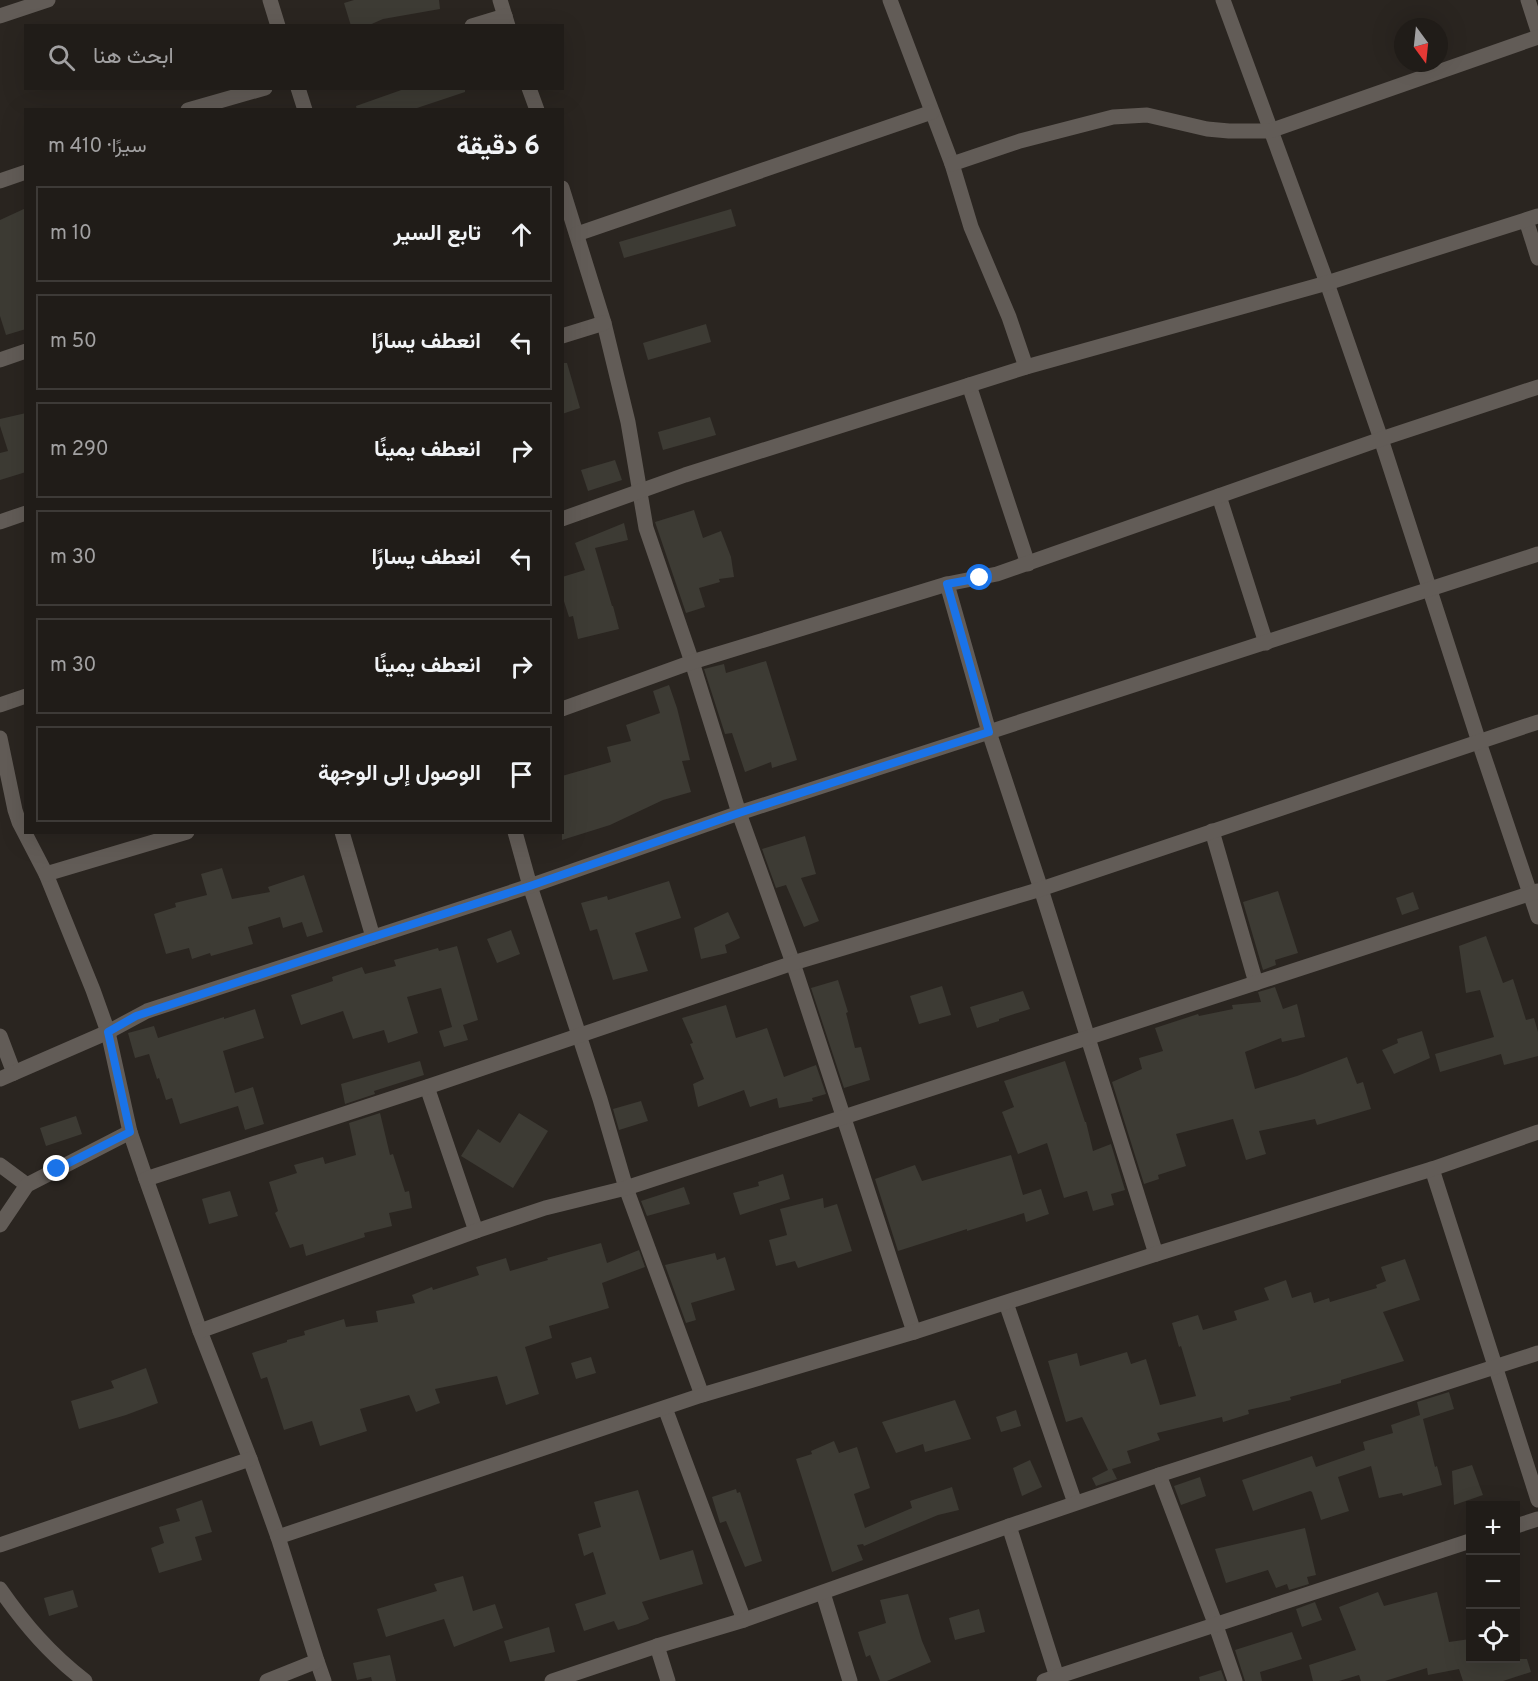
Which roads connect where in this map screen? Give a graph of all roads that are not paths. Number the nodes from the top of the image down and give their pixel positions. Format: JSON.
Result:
{"nodes":[{"id":1,"x":48,"y":0,"type":"edge"},
{"id":2,"x":270,"y":0,"type":"edge"},
{"id":3,"x":500,"y":0,"type":"edge"},
{"id":4,"x":890,"y":0,"type":"edge"},
{"id":5,"x":1223,"y":0,"type":"edge"},
{"id":6,"x":1528,"y":0,"type":"edge"},
{"id":7,"x":6,"y":10,"type":"edge"},
{"id":8,"x":506,"y":20,"type":"edge"},
{"id":9,"x":277,"y":24,"type":"edge"},
{"id":10,"x":483,"y":24,"type":"edge"},
{"id":11,"x":1538,"y":32,"type":"edge"},
{"id":12,"x":1538,"y":37,"type":"edge"},
{"id":13,"x":258,"y":90,"type":"edge"},
{"id":14,"x":299,"y":90,"type":"edge"},
{"id":15,"x":530,"y":90,"type":"edge"},
{"id":16,"x":195,"y":108,"type":"edge"},
{"id":17,"x":304,"y":108,"type":"edge"},
{"id":18,"x":536,"y":108,"type":"edge"},
{"id":19,"x":932,"y":112,"type":"junction"},
{"id":20,"x":1270,"y":131,"type":"junction"},
{"id":21,"x":952,"y":164,"type":"junction"},
{"id":22,"x":24,"y":173,"type":"edge"},
{"id":23,"x":0,"y":181,"type":"edge"},
{"id":24,"x":564,"y":194,"type":"edge"},
{"id":25,"x":1532,"y":218,"type":"edge"},
{"id":26,"x":577,"y":234,"type":"junction"},
{"id":27,"x":1538,"y":258,"type":"edge"},
{"id":28,"x":1327,"y":283,"type":"junction"},
{"id":29,"x":604,"y":323,"type":"junction"},
{"id":30,"x":564,"y":335,"type":"edge"},
{"id":31,"x":24,"y":352,"type":"edge"},
{"id":32,"x":0,"y":360,"type":"edge"},
{"id":33,"x":1026,"y":367,"type":"junction"},
{"id":34,"x":969,"y":385,"type":"junction"},
{"id":35,"x":1538,"y":387,"type":"edge"},
{"id":36,"x":1381,"y":439,"type":"junction"},
{"id":37,"x":639,"y":493,"type":"junction"},
{"id":38,"x":1219,"y":496,"type":"junction"},
{"id":39,"x":24,"y":514,"type":"edge"},
{"id":40,"x":564,"y":518,"type":"edge"},
{"id":41,"x":0,"y":522,"type":"edge"},
{"id":42,"x":1538,"y":554,"type":"edge"},
{"id":43,"x":1028,"y":564,"type":"junction"},
{"id":44,"x":947,"y":584,"type":"junction"},
{"id":45,"x":1431,"y":589,"type":"junction"},
{"id":46,"x":1266,"y":643,"type":"junction"},
{"id":47,"x":692,"y":662,"type":"junction"},
{"id":48,"x":24,"y":697,"type":"edge"},
{"id":49,"x":0,"y":705,"type":"edge"},
{"id":50,"x":564,"y":708,"type":"edge"},
{"id":51,"x":1538,"y":723,"type":"edge"},
{"id":52,"x":989,"y":732,"type":"junction"},
{"id":53,"x":0,"y":738,"type":"edge"},
{"id":54,"x":1479,"y":742,"type":"junction"},
{"id":55,"x":739,"y":813,"type":"junction"},
{"id":56,"x":1212,"y":831,"type":"junction"},
{"id":57,"x":24,"y":832,"type":"edge"},
{"id":58,"x":25,"y":834,"type":"edge"},
{"id":59,"x":180,"y":834,"type":"edge"},
{"id":60,"x":343,"y":834,"type":"edge"},
{"id":61,"x":516,"y":834,"type":"edge"},
{"id":62,"x":46,"y":874,"type":"junction"},
{"id":63,"x":530,"y":886,"type":"junction"},
{"id":64,"x":1041,"y":889,"type":"junction"},
{"id":65,"x":1535,"y":892,"type":"edge"},
{"id":66,"x":1538,"y":917,"type":"edge"},
{"id":67,"x":373,"y":937,"type":"junction"},
{"id":68,"x":793,"y":963,"type":"junction"},
{"id":69,"x":1256,"y":983,"type":"junction"},
{"id":70,"x":108,"y":1032,"type":"junction"},
{"id":71,"x":580,"y":1034,"type":"junction"},
{"id":72,"x":0,"y":1036,"type":"edge"},
{"id":73,"x":1088,"y":1037,"type":"junction"},
{"id":74,"x":7,"y":1076,"type":"edge"},
{"id":75,"x":427,"y":1087,"type":"junction"},
{"id":76,"x":843,"y":1117,"type":"junction"},
{"id":77,"x":130,"y":1132,"type":"junction"},
{"id":78,"x":1538,"y":1132,"type":"edge"},
{"id":79,"x":0,"y":1165,"type":"edge"},
{"id":80,"x":1432,"y":1169,"type":"junction"},
{"id":81,"x":146,"y":1179,"type":"junction"},
{"id":82,"x":27,"y":1185,"type":"junction"},
{"id":83,"x":627,"y":1188,"type":"junction"},
{"id":84,"x":0,"y":1225,"type":"edge"},
{"id":85,"x":476,"y":1231,"type":"junction"},
{"id":86,"x":1156,"y":1254,"type":"junction"},
{"id":87,"x":1006,"y":1303,"type":"junction"},
{"id":88,"x":200,"y":1331,"type":"junction"},
{"id":89,"x":914,"y":1332,"type":"junction"},
{"id":90,"x":1538,"y":1353,"type":"edge"},
{"id":91,"x":1496,"y":1368,"type":"junction"},
{"id":92,"x":702,"y":1395,"type":"junction"},
{"id":93,"x":664,"y":1408,"type":"junction"},
{"id":94,"x":250,"y":1459,"type":"junction"},
{"id":95,"x":1159,"y":1475,"type":"junction"},
{"id":96,"x":1538,"y":1500,"type":"edge"},
{"id":97,"x":1075,"y":1503,"type":"junction"},
{"id":98,"x":1538,"y":1519,"type":"edge"},
{"id":99,"x":1520,"y":1524,"type":"edge"},
{"id":100,"x":1009,"y":1526,"type":"junction"},
{"id":101,"x":278,"y":1537,"type":"junction"},
{"id":102,"x":1466,"y":1541,"type":"edge"},
{"id":103,"x":0,"y":1545,"type":"edge"},
{"id":104,"x":0,"y":1589,"type":"edge"},
{"id":105,"x":823,"y":1593,"type":"junction"},
{"id":106,"x":744,"y":1620,"type":"junction"},
{"id":107,"x":1215,"y":1623,"type":"junction"},
{"id":108,"x":657,"y":1646,"type":"junction"},
{"id":109,"x":317,"y":1661,"type":"junction"},
{"id":110,"x":1051,"y":1679,"type":"edge"},
{"id":111,"x":84,"y":1681,"type":"edge"},
{"id":112,"x":267,"y":1681,"type":"edge"},
{"id":113,"x":324,"y":1681,"type":"edge"},
{"id":114,"x":552,"y":1681,"type":"edge"},
{"id":115,"x":668,"y":1681,"type":"edge"},
{"id":116,"x":850,"y":1681,"type":"edge"},
{"id":117,"x":1235,"y":1681,"type":"edge"}],
"edges":[{"from":1,"to":7,"type":"street"},
{"from":2,"to":9,"type":"street"},
{"from":3,"to":8,"type":"street"},
{"from":4,"to":19,"type":"street"},
{"from":5,"to":20,"type":"street"},
{"from":6,"to":11,"type":"street"},
{"from":8,"to":10,"type":"street"},
{"from":12,"to":20,"type":"street"},
{"from":13,"to":16,"type":"street"},
{"from":14,"to":17,"type":"street"},
{"from":15,"to":18,"type":"street"},
{"from":19,"to":21,"type":"street"},
{"from":19,"to":26,"type":"street"},
{"from":20,"to":21,"type":"street"},
{"from":20,"to":28,"type":"street"},
{"from":21,"to":33,"type":"street"},
{"from":22,"to":23,"type":"street"},
{"from":24,"to":26,"type":"street"},
{"from":25,"to":27,"type":"street"},
{"from":25,"to":28,"type":"street"},
{"from":26,"to":29,"type":"street"},
{"from":28,"to":33,"type":"street"},
{"from":28,"to":36,"type":"street"},
{"from":29,"to":30,"type":"street"},
{"from":29,"to":37,"type":"street"},
{"from":31,"to":32,"type":"street"},
{"from":33,"to":34,"type":"street"},
{"from":34,"to":37,"type":"street"},
{"from":34,"to":43,"type":"street"},
{"from":35,"to":36,"type":"street"},
{"from":36,"to":38,"type":"street"},
{"from":36,"to":45,"type":"street"},
{"from":37,"to":40,"type":"street"},
{"from":37,"to":47,"type":"street"},
{"from":38,"to":43,"type":"street"},
{"from":38,"to":46,"type":"street"},
{"from":39,"to":41,"type":"street"},
{"from":42,"to":45,"type":"street"},
{"from":43,"to":44,"type":"street"},
{"from":44,"to":47,"type":"street"},
{"from":44,"to":52,"type":"street"},
{"from":45,"to":46,"type":"street"},
{"from":45,"to":54,"type":"street"},
{"from":46,"to":52,"type":"street"},
{"from":47,"to":50,"type":"street"},
{"from":47,"to":55,"type":"street"},
{"from":48,"to":49,"type":"street"},
{"from":51,"to":54,"type":"street"},
{"from":52,"to":55,"type":"street"},
{"from":52,"to":64,"type":"street"},
{"from":53,"to":57,"type":"street"},
{"from":54,"to":56,"type":"street"},
{"from":54,"to":65,"type":"street"},
{"from":55,"to":63,"type":"street"},
{"from":55,"to":68,"type":"street"},
{"from":56,"to":64,"type":"street"},
{"from":56,"to":69,"type":"street"},
{"from":58,"to":62,"type":"street"},
{"from":59,"to":62,"type":"street"},
{"from":60,"to":67,"type":"street"},
{"from":61,"to":63,"type":"street"},
{"from":62,"to":70,"type":"street"},
{"from":63,"to":67,"type":"street"},
{"from":63,"to":71,"type":"street"},
{"from":64,"to":68,"type":"street"},
{"from":64,"to":73,"type":"street"},
{"from":65,"to":66,"type":"street"},
{"from":65,"to":69,"type":"street"},
{"from":67,"to":70,"type":"street"},
{"from":68,"to":71,"type":"street"},
{"from":68,"to":76,"type":"street"},
{"from":69,"to":73,"type":"street"},
{"from":70,"to":74,"type":"street"},
{"from":70,"to":77,"type":"street"},
{"from":71,"to":75,"type":"street"},
{"from":71,"to":83,"type":"street"},
{"from":72,"to":74,"type":"street"},
{"from":73,"to":76,"type":"street"},
{"from":73,"to":86,"type":"street"},
{"from":75,"to":81,"type":"street"},
{"from":75,"to":85,"type":"street"},
{"from":76,"to":83,"type":"street"},
{"from":76,"to":89,"type":"street"},
{"from":77,"to":81,"type":"street"},
{"from":77,"to":82,"type":"street"},
{"from":78,"to":80,"type":"street"},
{"from":79,"to":82,"type":"street"},
{"from":80,"to":86,"type":"street"},
{"from":80,"to":91,"type":"street"},
{"from":81,"to":88,"type":"street"},
{"from":82,"to":84,"type":"street"},
{"from":83,"to":85,"type":"street"},
{"from":83,"to":92,"type":"street"},
{"from":85,"to":88,"type":"street"},
{"from":86,"to":87,"type":"street"},
{"from":87,"to":89,"type":"street"},
{"from":87,"to":97,"type":"street"},
{"from":88,"to":94,"type":"street"},
{"from":89,"to":92,"type":"street"},
{"from":90,"to":91,"type":"street"},
{"from":91,"to":95,"type":"street"},
{"from":91,"to":96,"type":"street"},
{"from":92,"to":93,"type":"street"},
{"from":93,"to":101,"type":"street"},
{"from":93,"to":106,"type":"street"},
{"from":94,"to":101,"type":"street"},
{"from":94,"to":103,"type":"street"},
{"from":95,"to":97,"type":"street"},
{"from":95,"to":107,"type":"street"},
{"from":97,"to":100,"type":"street"},
{"from":98,"to":99,"type":"street"},
{"from":100,"to":105,"type":"street"},
{"from":100,"to":110,"type":"street"},
{"from":101,"to":109,"type":"street"},
{"from":102,"to":107,"type":"street"},
{"from":104,"to":111,"type":"street"},
{"from":105,"to":106,"type":"street"},
{"from":105,"to":116,"type":"street"},
{"from":106,"to":108,"type":"street"},
{"from":107,"to":110,"type":"street"},
{"from":107,"to":117,"type":"street"},
{"from":108,"to":114,"type":"street"},
{"from":108,"to":115,"type":"street"},
{"from":109,"to":112,"type":"street"},
{"from":109,"to":113,"type":"street"}]}
